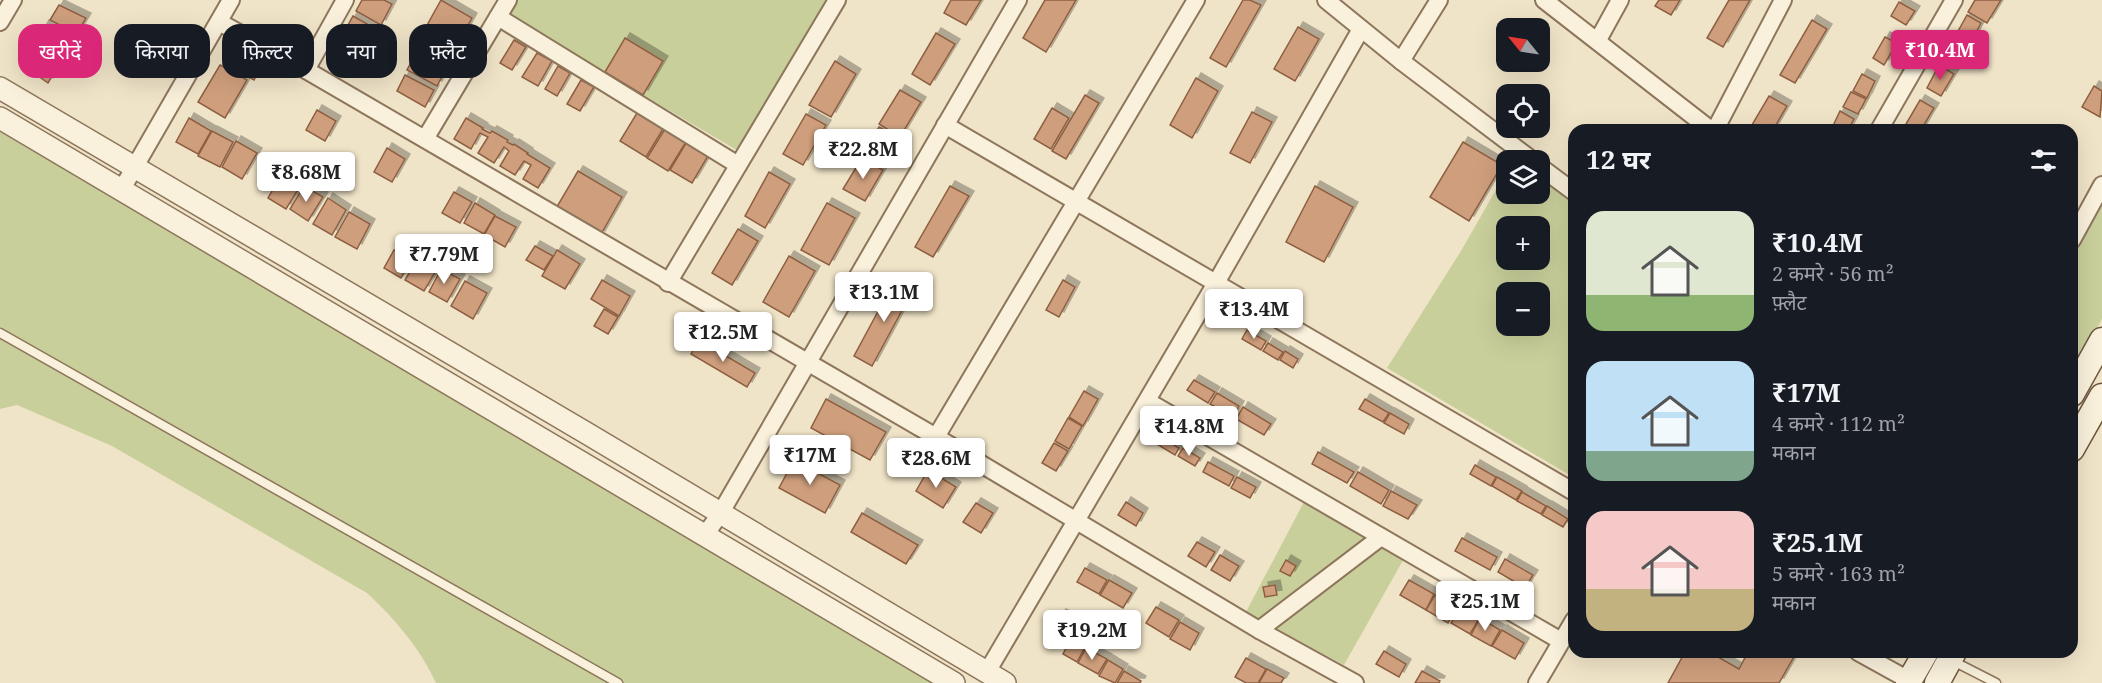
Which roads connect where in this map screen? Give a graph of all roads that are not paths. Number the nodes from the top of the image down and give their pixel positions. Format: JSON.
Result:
{"nodes":[{"id":1,"x":13,"y":0,"type":"edge"},
{"id":2,"x":231,"y":0,"type":"edge"},
{"id":3,"x":345,"y":0,"type":"edge"},
{"id":4,"x":508,"y":0,"type":"edge"},
{"id":5,"x":837,"y":0,"type":"edge"},
{"id":6,"x":1018,"y":0,"type":"edge"},
{"id":7,"x":1196,"y":0,"type":"edge"},
{"id":8,"x":1326,"y":0,"type":"edge"},
{"id":9,"x":1439,"y":0,"type":"edge"},
{"id":10,"x":1544,"y":0,"type":"edge"},
{"id":11,"x":1620,"y":0,"type":"edge"},
{"id":12,"x":1783,"y":0,"type":"edge"},
{"id":13,"x":1954,"y":0,"type":"edge"},
{"id":14,"x":498,"y":17,"type":"junction"},
{"id":15,"x":0,"y":22,"type":"edge"},
{"id":16,"x":219,"y":22,"type":"junction"},
{"id":17,"x":223,"y":24,"type":"edge"},
{"id":18,"x":1361,"y":29,"type":"junction"},
{"id":19,"x":1598,"y":40,"type":"junction"},
{"id":20,"x":314,"y":56,"type":"edge"},
{"id":21,"x":1401,"y":61,"type":"junction"},
{"id":22,"x":314,"y":75,"type":"edge"},
{"id":23,"x":0,"y":88,"type":"edge"},
{"id":24,"x":0,"y":118,"type":"edge"},
{"id":25,"x":1705,"y":124,"type":"edge"},
{"id":26,"x":1716,"y":124,"type":"edge"},
{"id":27,"x":1882,"y":124,"type":"edge"},
{"id":28,"x":945,"y":125,"type":"junction"},
{"id":29,"x":425,"y":139,"type":"junction"},
{"id":30,"x":1519,"y":150,"type":"edge"},
{"id":31,"x":738,"y":165,"type":"junction"},
{"id":32,"x":134,"y":168,"type":"junction"},
{"id":33,"x":1550,"y":174,"type":"edge"},
{"id":34,"x":2102,"y":185,"type":"edge"},
{"id":35,"x":1568,"y":188,"type":"edge"},
{"id":36,"x":122,"y":189,"type":"junction"},
{"id":37,"x":1075,"y":201,"type":"junction"},
{"id":38,"x":2078,"y":229,"type":"edge"},
{"id":39,"x":668,"y":283,"type":"junction"},
{"id":40,"x":1216,"y":283,"type":"junction"},
{"id":41,"x":0,"y":333,"type":"edge"},
{"id":42,"x":2102,"y":340,"type":"edge"},
{"id":43,"x":807,"y":363,"type":"junction"},
{"id":44,"x":2078,"y":383,"type":"edge"},
{"id":45,"x":2102,"y":396,"type":"edge"},
{"id":46,"x":1147,"y":401,"type":"junction"},
{"id":47,"x":936,"y":437,"type":"junction"},
{"id":48,"x":2078,"y":438,"type":"edge"},
{"id":49,"x":1568,"y":488,"type":"edge"},
{"id":50,"x":720,"y":514,"type":"junction"},
{"id":51,"x":1076,"y":521,"type":"junction"},
{"id":52,"x":705,"y":535,"type":"junction"},
{"id":53,"x":1381,"y":537,"type":"junction"},
{"id":54,"x":1259,"y":630,"type":"junction"},
{"id":55,"x":1568,"y":630,"type":"edge"},
{"id":56,"x":1561,"y":641,"type":"junction"},
{"id":57,"x":1869,"y":658,"type":"edge"},
{"id":58,"x":1923,"y":658,"type":"edge"},
{"id":59,"x":1951,"y":658,"type":"edge"},
{"id":60,"x":1955,"y":658,"type":"edge"},
{"id":61,"x":987,"y":672,"type":"junction"},
{"id":62,"x":1911,"y":682,"type":"edge"},
{"id":63,"x":618,"y":683,"type":"edge"},
{"id":64,"x":954,"y":683,"type":"edge"},
{"id":65,"x":1005,"y":683,"type":"edge"},
{"id":66,"x":1355,"y":683,"type":"edge"},
{"id":67,"x":1537,"y":683,"type":"edge"},
{"id":68,"x":1937,"y":683,"type":"edge"},
{"id":69,"x":1996,"y":683,"type":"edge"}],
"edges":[{"from":1,"to":15,"type":"street"},
{"from":2,"to":16,"type":"street"},
{"from":3,"to":20,"type":"street"},
{"from":4,"to":14,"type":"street"},
{"from":5,"to":31,"type":"street"},
{"from":6,"to":28,"type":"street"},
{"from":7,"to":37,"type":"street"},
{"from":8,"to":18,"type":"street"},
{"from":9,"to":21,"type":"street"},
{"from":10,"to":19,"type":"street"},
{"from":11,"to":19,"type":"street"},
{"from":12,"to":26,"type":"street"},
{"from":13,"to":27,"type":"street"},
{"from":14,"to":29,"type":"street"},
{"from":14,"to":31,"type":"street"},
{"from":16,"to":17,"type":"street"},
{"from":16,"to":32,"type":"street"},
{"from":18,"to":21,"type":"street"},
{"from":18,"to":40,"type":"street"},
{"from":19,"to":25,"type":"street"},
{"from":21,"to":30,"type":"street"},
{"from":22,"to":29,"type":"street"},
{"from":23,"to":32,"type":"street"},
{"from":24,"to":36,"type":"street"},
{"from":28,"to":37,"type":"street"},
{"from":28,"to":43,"type":"street"},
{"from":29,"to":39,"type":"street"},
{"from":31,"to":39,"type":"street"},
{"from":32,"to":36,"type":"street"},
{"from":32,"to":50,"type":"street"},
{"from":33,"to":35,"type":"street"},
{"from":34,"to":38,"type":"street"},
{"from":36,"to":52,"type":"street"},
{"from":37,"to":40,"type":"street"},
{"from":37,"to":47,"type":"street"},
{"from":39,"to":43,"type":"street"},
{"from":40,"to":46,"type":"street"},
{"from":40,"to":49,"type":"street"},
{"from":41,"to":63,"type":"lane"},
{"from":42,"to":44,"type":"main road"},
{"from":43,"to":47,"type":"street"},
{"from":43,"to":50,"type":"street"},
{"from":45,"to":48,"type":"main road"},
{"from":46,"to":51,"type":"street"},
{"from":46,"to":53,"type":"street"},
{"from":47,"to":51,"type":"street"},
{"from":50,"to":52,"type":"street"},
{"from":50,"to":61,"type":"street"},
{"from":51,"to":54,"type":"street"},
{"from":51,"to":61,"type":"street"},
{"from":52,"to":64,"type":"street"},
{"from":53,"to":54,"type":"street"},
{"from":53,"to":56,"type":"street"},
{"from":54,"to":66,"type":"street"},
{"from":55,"to":56,"type":"street"},
{"from":56,"to":67,"type":"street"},
{"from":57,"to":62,"type":"street"},
{"from":58,"to":62,"type":"main road"},
{"from":59,"to":68,"type":"main road"},
{"from":60,"to":69,"type":"lane"},
{"from":61,"to":65,"type":"street"}]}
